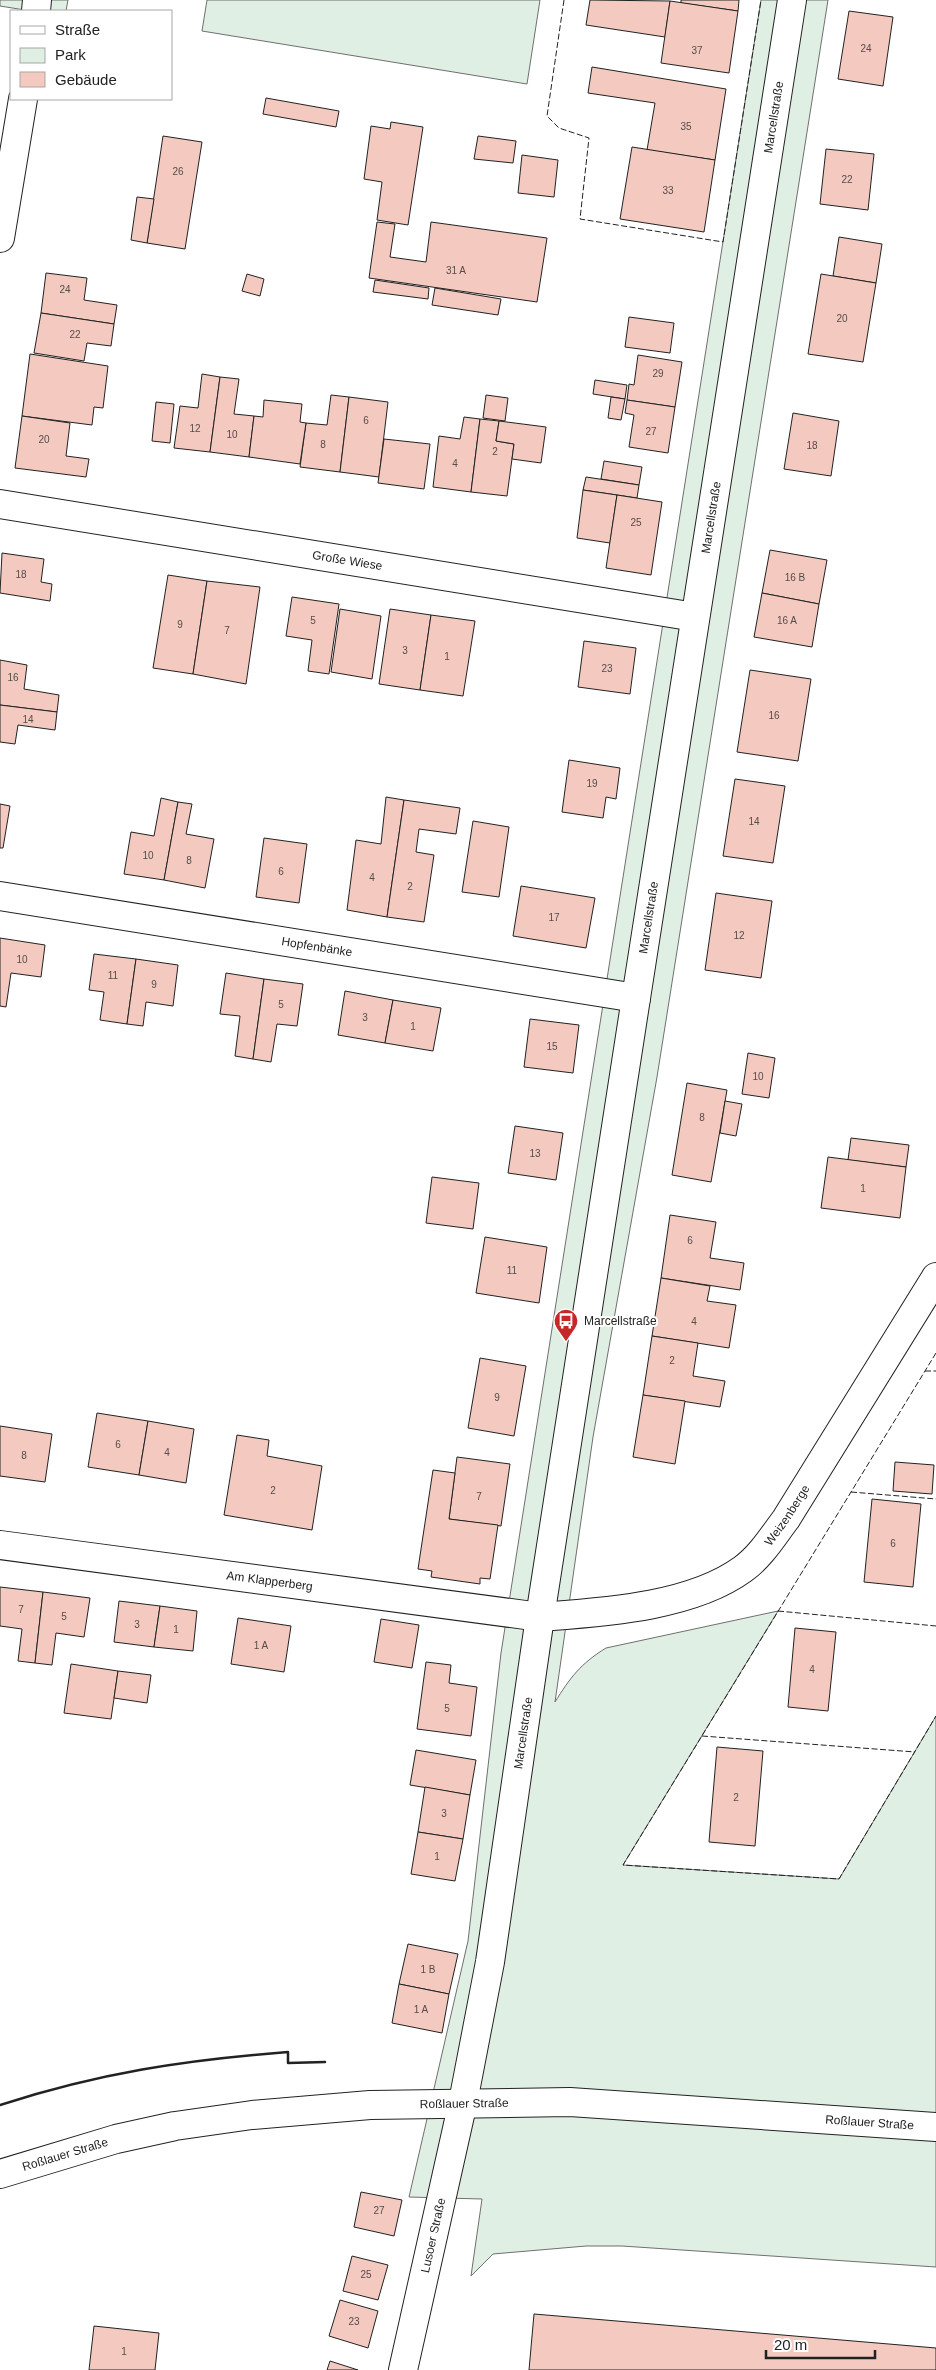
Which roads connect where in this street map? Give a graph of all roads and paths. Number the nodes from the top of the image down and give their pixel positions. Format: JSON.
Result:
{"nodes":[{"id":1,"x":792,"y":0,"type":"edge"},
{"id":2,"x":23,"y":100,"type":"edge"},
{"id":3,"x":0,"y":238,"type":"edge"},
{"id":4,"x":0,"y":504,"type":"edge"},
{"id":5,"x":695,"y":617,"type":"junction"},
{"id":6,"x":0,"y":896,"type":"edge"},
{"id":7,"x":636,"y":998,"type":"junction"},
{"id":8,"x":936,"y":1277,"type":"edge"},
{"id":9,"x":0,"y":1545,"type":"edge"},
{"id":10,"x":540,"y":1616,"type":"junction"},
{"id":11,"x":463,"y":2102,"type":"junction"},
{"id":12,"x":936,"y":2127,"type":"edge"},
{"id":13,"x":0,"y":2174,"type":"edge"},
{"id":14,"x":404,"y":2370,"type":"edge"}],
"edges":[{"from":1,"to":5,"type":"street","name":"Marcellstraße"},
{"from":2,"to":3,"type":"street"},
{"from":4,"to":5,"type":"street","name":"Große Wiese"},
{"from":5,"to":7,"type":"street","name":"Marcellstraße"},
{"from":6,"to":7,"type":"street","name":"Hopfenbänke"},
{"from":7,"to":10,"type":"street","name":"Marcellstraße"},
{"from":8,"to":10,"type":"street","name":"Weizenberge"},
{"from":9,"to":10,"type":"street","name":"Am Klapperberg"},
{"from":10,"to":11,"type":"street","name":"Marcellstraße"},
{"from":11,"to":12,"type":"street","name":"Roßlauer Straße"},
{"from":11,"to":13,"type":"street","name":"Roßlauer Straße"},
{"from":11,"to":14,"type":"street","name":"Lusoer Straße"}]}
